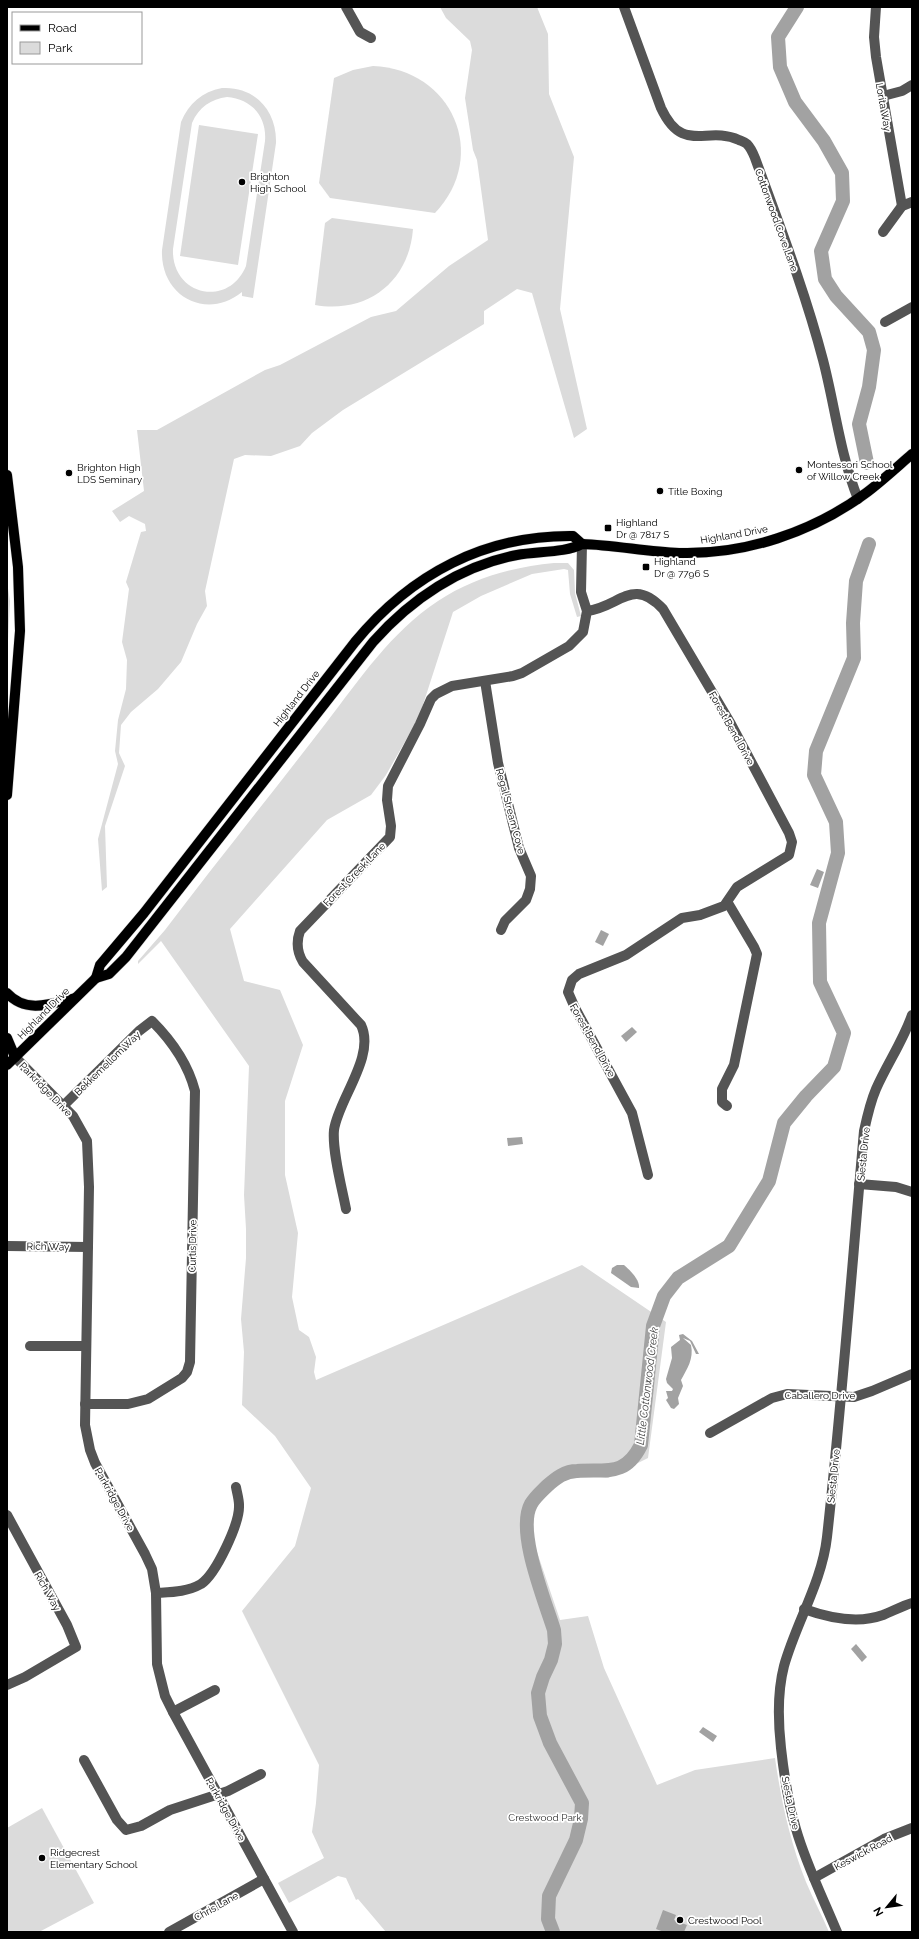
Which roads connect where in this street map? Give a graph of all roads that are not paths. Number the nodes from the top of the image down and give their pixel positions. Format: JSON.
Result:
{"nodes":[{"id":1,"x":346,"y":7,"type":"edge"},
{"id":2,"x":624,"y":7,"type":"edge"},
{"id":3,"x":876,"y":7,"type":"edge"},
{"id":4,"x":371,"y":38,"type":"dead end"},
{"id":5,"x":912,"y":85,"type":"edge"},
{"id":6,"x":883,"y":96,"type":"junction"},
{"id":7,"x":912,"y":202,"type":"edge"},
{"id":8,"x":902,"y":206,"type":"junction"},
{"id":9,"x":883,"y":232,"type":"dead end"},
{"id":10,"x":912,"y":307,"type":"edge"},
{"id":11,"x":886,"y":322,"type":"dead end"},
{"id":12,"x":912,"y":454,"type":"edge"},
{"id":13,"x":7,"y":476,"type":"edge"},
{"id":14,"x":858,"y":499,"type":"junction"},
{"id":15,"x":11,"y":534,"type":"edge"},
{"id":16,"x":582,"y":544,"type":"junction"},
{"id":17,"x":587,"y":611,"type":"junction"},
{"id":18,"x":485,"y":681,"type":"junction"},
{"id":19,"x":7,"y":795,"type":"edge"},
{"id":20,"x":728,"y":903,"type":"junction"},
{"id":21,"x":501,"y":930,"type":"dead end"},
{"id":22,"x":96,"y":978,"type":"junction"},
{"id":23,"x":7,"y":993,"type":"edge"},
{"id":24,"x":75,"y":998,"type":"junction"},
{"id":25,"x":912,"y":1015,"type":"edge"},
{"id":26,"x":152,"y":1021,"type":"joint"},
{"id":27,"x":7,"y":1038,"type":"edge"},
{"id":28,"x":11,"y":1054,"type":"edge"},
{"id":29,"x":7,"y":1065,"type":"edge"},
{"id":30,"x":63,"y":1106,"type":"junction"},
{"id":31,"x":728,"y":1106,"type":"dead end"},
{"id":32,"x":648,"y":1175,"type":"dead end"},
{"id":33,"x":859,"y":1184,"type":"junction"},
{"id":34,"x":912,"y":1192,"type":"edge"},
{"id":35,"x":346,"y":1210,"type":"dead end"},
{"id":36,"x":7,"y":1246,"type":"edge"},
{"id":37,"x":88,"y":1247,"type":"junction"},
{"id":38,"x":30,"y":1346,"type":"dead end"},
{"id":39,"x":86,"y":1346,"type":"junction"},
{"id":40,"x":912,"y":1374,"type":"edge"},
{"id":41,"x":840,"y":1397,"type":"junction"},
{"id":42,"x":85,"y":1404,"type":"junction"},
{"id":43,"x":710,"y":1433,"type":"dead end"},
{"id":44,"x":236,"y":1487,"type":"dead end"},
{"id":45,"x":7,"y":1515,"type":"edge"},
{"id":46,"x":156,"y":1593,"type":"junction"},
{"id":47,"x":912,"y":1603,"type":"edge"},
{"id":48,"x":804,"y":1609,"type":"junction"},
{"id":49,"x":7,"y":1685,"type":"edge"},
{"id":50,"x":216,"y":1690,"type":"dead end"},
{"id":51,"x":173,"y":1712,"type":"junction"},
{"id":52,"x":84,"y":1760,"type":"dead end"},
{"id":53,"x":261,"y":1774,"type":"dead end"},
{"id":54,"x":218,"y":1795,"type":"junction"},
{"id":55,"x":912,"y":1828,"type":"edge"},
{"id":56,"x":814,"y":1878,"type":"junction"},
{"id":57,"x":264,"y":1879,"type":"junction"},
{"id":58,"x":169,"y":1932,"type":"edge"},
{"id":59,"x":293,"y":1932,"type":"edge"},
{"id":60,"x":837,"y":1932,"type":"edge"}],
"edges":[{"from":1,"to":4,"type":"street"},
{"from":2,"to":14,"type":"street","name":"Cottonwood Cove Lane"},
{"from":3,"to":6,"type":"street","name":"Lorita Way"},
{"from":5,"to":6,"type":"street"},
{"from":6,"to":8,"type":"street","name":"Lorita Way"},
{"from":7,"to":8,"type":"street"},
{"from":8,"to":9,"type":"street"},
{"from":10,"to":11,"type":"street"},
{"from":12,"to":14,"type":"main road","name":"Highland Drive"},
{"from":13,"to":15,"type":"main road"},
{"from":14,"to":16,"type":"main road","name":"Highland Drive"},
{"from":15,"to":19,"type":"main road"},
{"from":16,"to":17,"type":"street"},
{"from":16,"to":22,"type":"main road","name":"Highland Drive"},
{"from":16,"to":22,"type":"main road","name":"Highland Drive"},
{"from":17,"to":18,"type":"street","name":"Forest Creek Lane"},
{"from":17,"to":20,"type":"street","name":"Forest Bend Drive"},
{"from":18,"to":21,"type":"street","name":"Regal Stream Cove"},
{"from":18,"to":35,"type":"street","name":"Forest Creek Lane"},
{"from":20,"to":31,"type":"street"},
{"from":20,"to":32,"type":"street","name":"Forest Bend Drive"},
{"from":22,"to":24,"type":"main road","name":"Highland Drive"},
{"from":23,"to":24,"type":"main road"},
{"from":24,"to":28,"type":"main road","name":"Highland Drive"},
{"from":25,"to":33,"type":"street","name":"Siesta Drive"},
{"from":26,"to":30,"type":"street","name":"Bekkemellom Way"},
{"from":26,"to":42,"type":"street","name":"Curtis Drive"},
{"from":27,"to":28,"type":"main road"},
{"from":28,"to":29,"type":"main road","name":"Highland Drive"},
{"from":28,"to":30,"type":"street","name":"Parkridge Drive"},
{"from":30,"to":37,"type":"street","name":"Parkridge Drive"},
{"from":33,"to":34,"type":"street"},
{"from":33,"to":41,"type":"street","name":"Siesta Drive"},
{"from":36,"to":37,"type":"street","name":"Rich Way"},
{"from":37,"to":39,"type":"street","name":"Parkridge Drive"},
{"from":38,"to":39,"type":"street"},
{"from":39,"to":42,"type":"street","name":"Parkridge Drive"},
{"from":40,"to":41,"type":"street","name":"Caballero Drive"},
{"from":41,"to":43,"type":"street","name":"Caballero Drive"},
{"from":41,"to":48,"type":"street","name":"Siesta Drive"},
{"from":42,"to":46,"type":"street","name":"Parkridge Drive"},
{"from":44,"to":46,"type":"street"},
{"from":45,"to":49,"type":"street","name":"Rich Way"},
{"from":46,"to":51,"type":"street","name":"Parkridge Drive"},
{"from":47,"to":48,"type":"street"},
{"from":48,"to":56,"type":"street","name":"Siesta Drive"},
{"from":50,"to":51,"type":"street"},
{"from":51,"to":54,"type":"street","name":"Parkridge Drive"},
{"from":52,"to":54,"type":"street"},
{"from":53,"to":54,"type":"street"},
{"from":54,"to":57,"type":"street","name":"Parkridge Drive"},
{"from":55,"to":56,"type":"street","name":"Keswick Road"},
{"from":56,"to":60,"type":"street","name":"Siesta Drive"},
{"from":57,"to":58,"type":"street","name":"Chris Lane"},
{"from":57,"to":59,"type":"street","name":"Parkridge Drive"}]}
